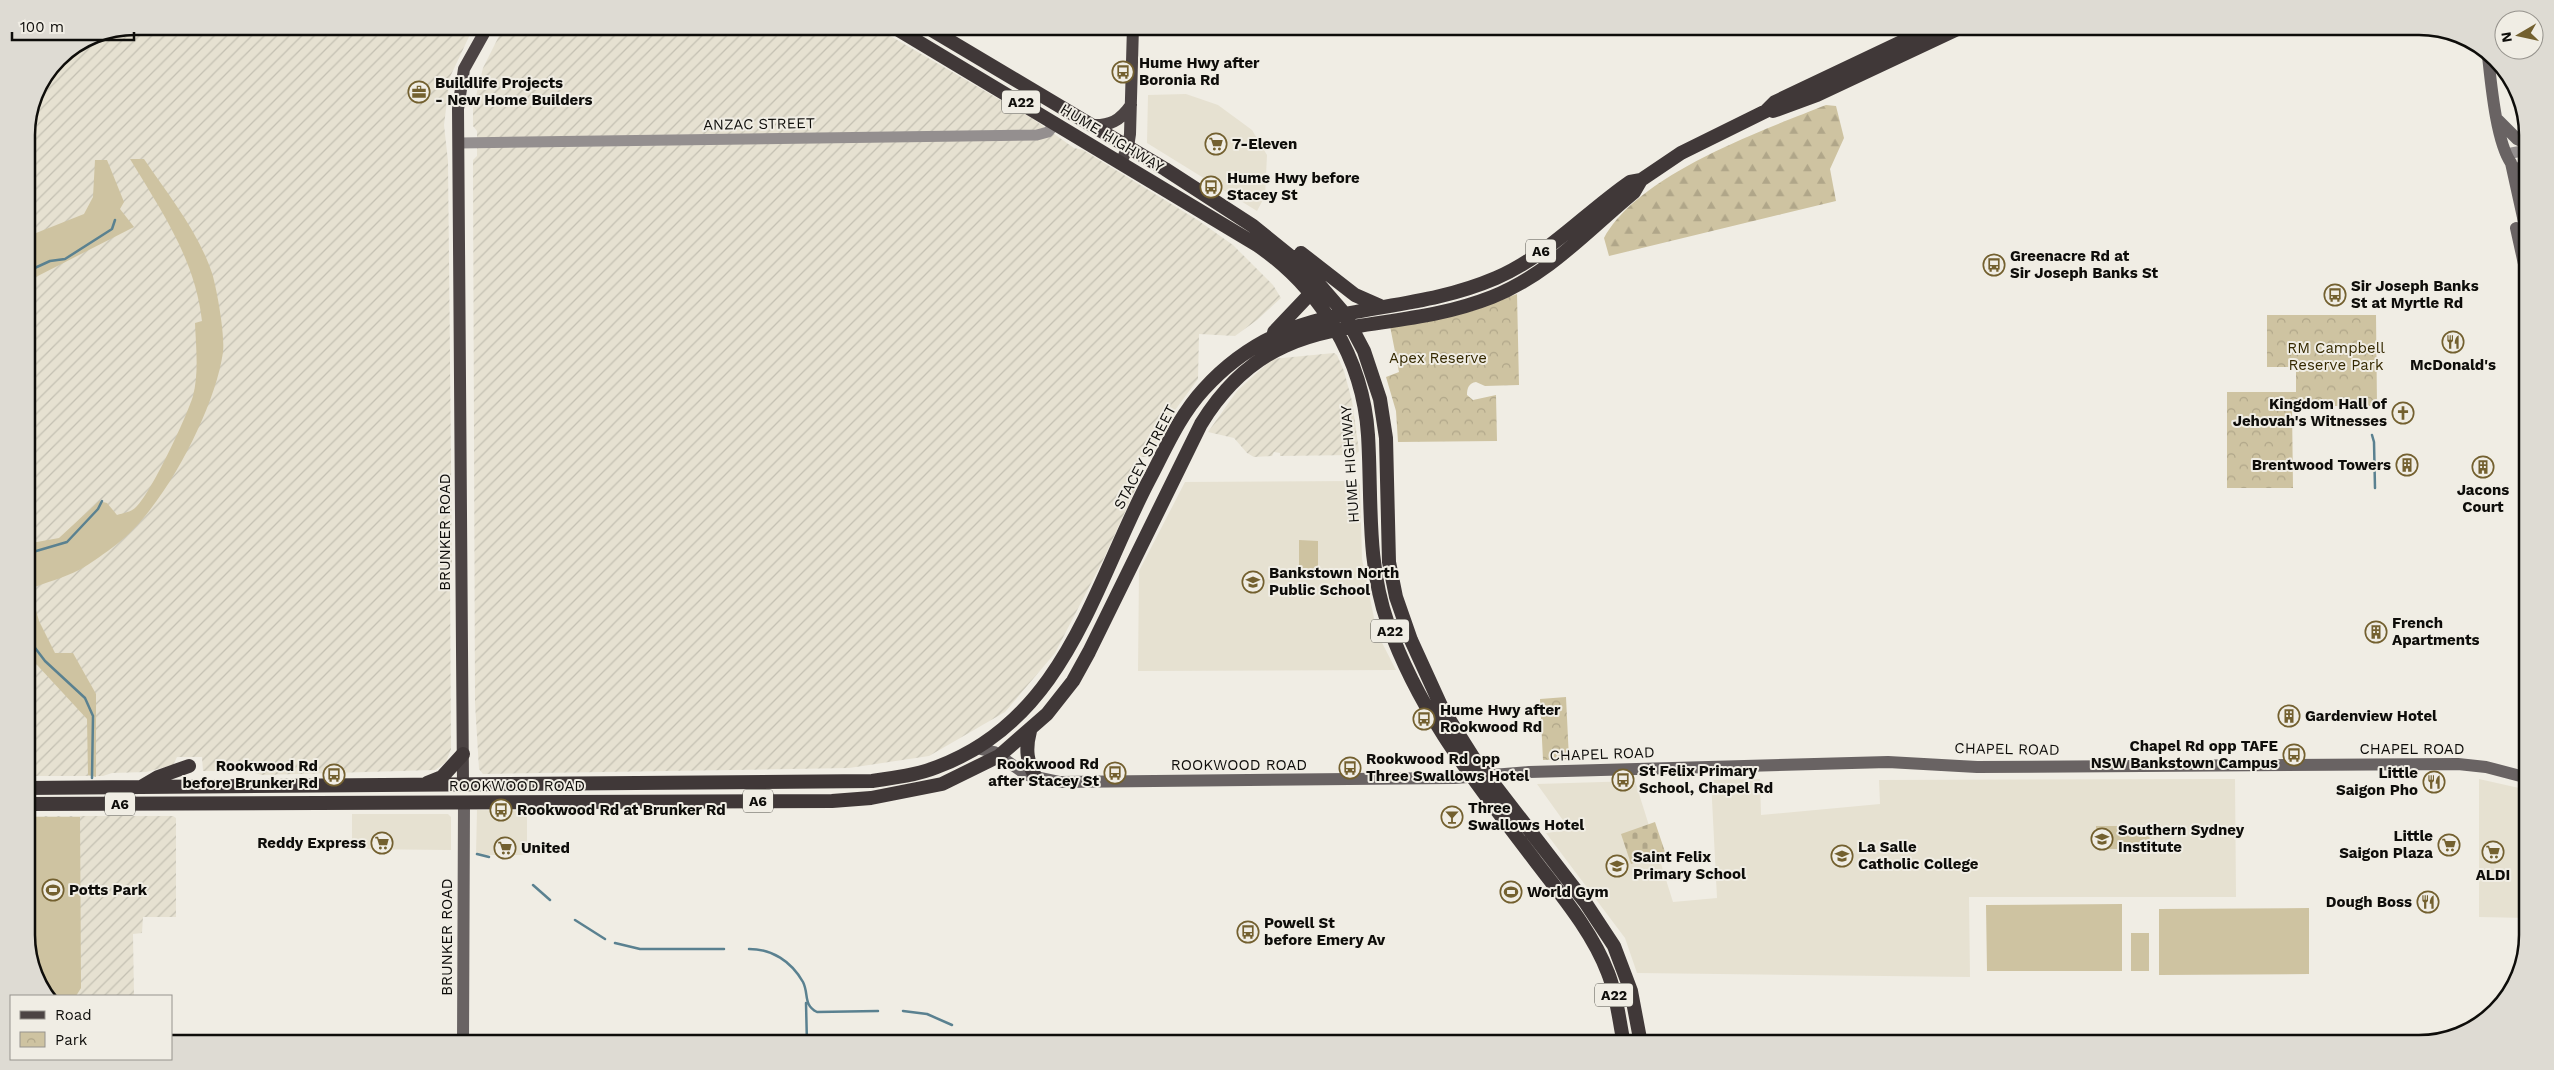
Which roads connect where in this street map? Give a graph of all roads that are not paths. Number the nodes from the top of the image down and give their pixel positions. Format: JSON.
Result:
{"nodes":[{"id":1,"x":483,"y":35,"type":"edge"},
{"id":2,"x":907,"y":35,"type":"edge"},
{"id":3,"x":940,"y":35,"type":"edge"},
{"id":4,"x":1133,"y":35,"type":"edge"},
{"id":5,"x":1916,"y":35,"type":"edge"},
{"id":6,"x":1945,"y":35,"type":"edge"},
{"id":7,"x":2489,"y":63,"type":"edge"},
{"id":8,"x":1131,"y":105,"type":"junction"},
{"id":9,"x":1766,"y":111,"type":"junction"},
{"id":10,"x":2498,"y":120,"type":"junction"},
{"id":11,"x":1056,"y":123,"type":"junction"},
{"id":12,"x":1091,"y":125,"type":"junction"},
{"id":13,"x":2519,"y":140,"type":"edge"},
{"id":14,"x":459,"y":143,"type":"junction"},
{"id":15,"x":1128,"y":147,"type":"junction"},
{"id":16,"x":2519,"y":152,"type":"edge"},
{"id":17,"x":2506,"y":154,"type":"junction"},
{"id":18,"x":1121,"y":162,"type":"junction"},
{"id":19,"x":2519,"y":170,"type":"edge"},
{"id":20,"x":2514,"y":177,"type":"junction"},
{"id":21,"x":1641,"y":180,"type":"junction"},
{"id":22,"x":2519,"y":200,"type":"edge"},
{"id":23,"x":1252,"y":226,"type":"junction"},
{"id":24,"x":2519,"y":240,"type":"edge"},
{"id":25,"x":1310,"y":294,"type":"junction"},
{"id":26,"x":1380,"y":306,"type":"junction"},
{"id":27,"x":1344,"y":313,"type":"junction"},
{"id":28,"x":1327,"y":317,"type":"junction"},
{"id":29,"x":1352,"y":327,"type":"junction"},
{"id":30,"x":1337,"y":330,"type":"junction"},
{"id":31,"x":1268,"y":338,"type":"junction"},
{"id":32,"x":1030,"y":731,"type":"junction"},
{"id":33,"x":976,"y":748,"type":"junction"},
{"id":34,"x":463,"y":754,"type":"junction"},
{"id":35,"x":999,"y":756,"type":"junction"},
{"id":36,"x":189,"y":766,"type":"dead end"},
{"id":37,"x":1485,"y":774,"type":"junction"},
{"id":38,"x":2519,"y":775,"type":"edge"},
{"id":39,"x":1469,"y":776,"type":"junction"},
{"id":40,"x":1036,"y":778,"type":"junction"},
{"id":41,"x":421,"y":785,"type":"junction"},
{"id":42,"x":463,"y":785,"type":"junction"},
{"id":43,"x":140,"y":787,"type":"junction"},
{"id":44,"x":35,"y":788,"type":"edge"},
{"id":45,"x":464,"y":802,"type":"junction"},
{"id":46,"x":35,"y":804,"type":"edge"},
{"id":47,"x":1625,"y":971,"type":"junction"},
{"id":48,"x":1609,"y":976,"type":"junction"},
{"id":49,"x":464,"y":1035,"type":"edge"},
{"id":50,"x":1622,"y":1035,"type":"edge"},
{"id":51,"x":1639,"y":1035,"type":"edge"}],
"edges":[{"from":1,"to":14,"type":"main road","name":"BRUNKER ROAD"},
{"from":2,"to":11,"type":"highway","name":"HUME HIGHWAY","number":"A22"},
{"from":3,"to":12,"type":"highway","name":"HUME HIGHWAY","number":"A22"},
{"from":4,"to":8,"type":"main road"},
{"from":5,"to":9,"type":"highway","name":"STACEY STREET","number":"A6"},
{"from":6,"to":9,"type":"highway","name":"STACEY STREET","number":"A6"},
{"from":7,"to":10,"type":"main road"},
{"from":8,"to":12,"type":"main road"},
{"from":8,"to":15,"type":"main road"},
{"from":9,"to":21,"type":"highway","name":"STACEY STREET","number":"A6"},
{"from":10,"to":13,"type":"main road"},
{"from":10,"to":17,"type":"main road"},
{"from":11,"to":14,"type":"street","name":"ANZAC STREET"},
{"from":11,"to":18,"type":"highway","name":"HUME HIGHWAY","number":"A22"},
{"from":12,"to":15,"type":"highway","name":"HUME HIGHWAY","number":"A22"},
{"from":14,"to":34,"type":"main road","name":"BRUNKER ROAD"},
{"from":15,"to":18,"type":"main road"},
{"from":15,"to":23,"type":"highway","name":"HUME HIGHWAY","number":"A22"},
{"from":16,"to":17,"type":"street"},
{"from":17,"to":20,"type":"main road"},
{"from":17,"to":24,"type":"main road"},
{"from":18,"to":25,"type":"highway","name":"HUME HIGHWAY","number":"A22"},
{"from":19,"to":20,"type":"main road"},
{"from":20,"to":22,"type":"main road"},
{"from":21,"to":26,"type":"highway","name":"STACEY STREET","number":"A6"},
{"from":21,"to":29,"type":"highway","name":"STACEY STREET","number":"A6"},
{"from":23,"to":26,"type":"highway"},
{"from":23,"to":27,"type":"highway","name":"HUME HIGHWAY","number":"A22"},
{"from":25,"to":28,"type":"highway","name":"HUME HIGHWAY","number":"A22"},
{"from":25,"to":31,"type":"highway"},
{"from":26,"to":27,"type":"highway","name":"STACEY STREET","number":"A6"},
{"from":27,"to":28,"type":"highway","name":"STACEY STREET","number":"A6"},
{"from":27,"to":29,"type":"highway","name":"HUME HIGHWAY","number":"A22"},
{"from":28,"to":30,"type":"highway","name":"HUME HIGHWAY","number":"A22"},
{"from":28,"to":31,"type":"highway","name":"STACEY STREET","number":"A6"},
{"from":29,"to":30,"type":"highway","name":"STACEY STREET","number":"A6"},
{"from":29,"to":37,"type":"highway","name":"HUME HIGHWAY","number":"A22"},
{"from":30,"to":32,"type":"highway","name":"STACEY STREET","number":"A6"},
{"from":30,"to":39,"type":"highway","name":"HUME HIGHWAY","number":"A22"},
{"from":31,"to":33,"type":"highway","name":"STACEY STREET","number":"A6"},
{"from":32,"to":35,"type":"highway","name":"STACEY STREET","number":"A6"},
{"from":32,"to":40,"type":"highway"},
{"from":33,"to":35,"type":"main road","name":"ROOKWOOD ROAD"},
{"from":33,"to":42,"type":"highway","name":"ROOKWOOD ROAD","number":"A6"},
{"from":34,"to":41,"type":"highway"},
{"from":34,"to":42,"type":"main road","name":"BRUNKER ROAD"},
{"from":35,"to":40,"type":"main road","name":"ROOKWOOD ROAD"},
{"from":35,"to":45,"type":"highway","name":"ROOKWOOD ROAD","number":"A6"},
{"from":36,"to":43,"type":"highway"},
{"from":37,"to":38,"type":"main road","name":"CHAPEL ROAD"},
{"from":37,"to":39,"type":"main road","name":"ROOKWOOD ROAD"},
{"from":37,"to":47,"type":"highway","name":"HUME HIGHWAY","number":"A22"},
{"from":39,"to":40,"type":"main road","name":"ROOKWOOD ROAD"},
{"from":39,"to":48,"type":"highway","name":"HUME HIGHWAY","number":"A22"},
{"from":41,"to":42,"type":"highway","name":"ROOKWOOD ROAD","number":"A6"},
{"from":41,"to":43,"type":"highway","name":"ROOKWOOD ROAD","number":"A6"},
{"from":42,"to":45,"type":"highway","name":"BRUNKER ROAD"},
{"from":43,"to":44,"type":"highway","name":"ROOKWOOD ROAD","number":"A6"},
{"from":45,"to":46,"type":"highway","name":"ROOKWOOD ROAD","number":"A6"},
{"from":45,"to":49,"type":"main road","name":"BRUNKER ROAD"},
{"from":47,"to":48,"type":"highway"},
{"from":47,"to":51,"type":"highway","name":"HUME HIGHWAY","number":"A22"},
{"from":48,"to":50,"type":"highway","name":"HUME HIGHWAY","number":"A22"}]}
